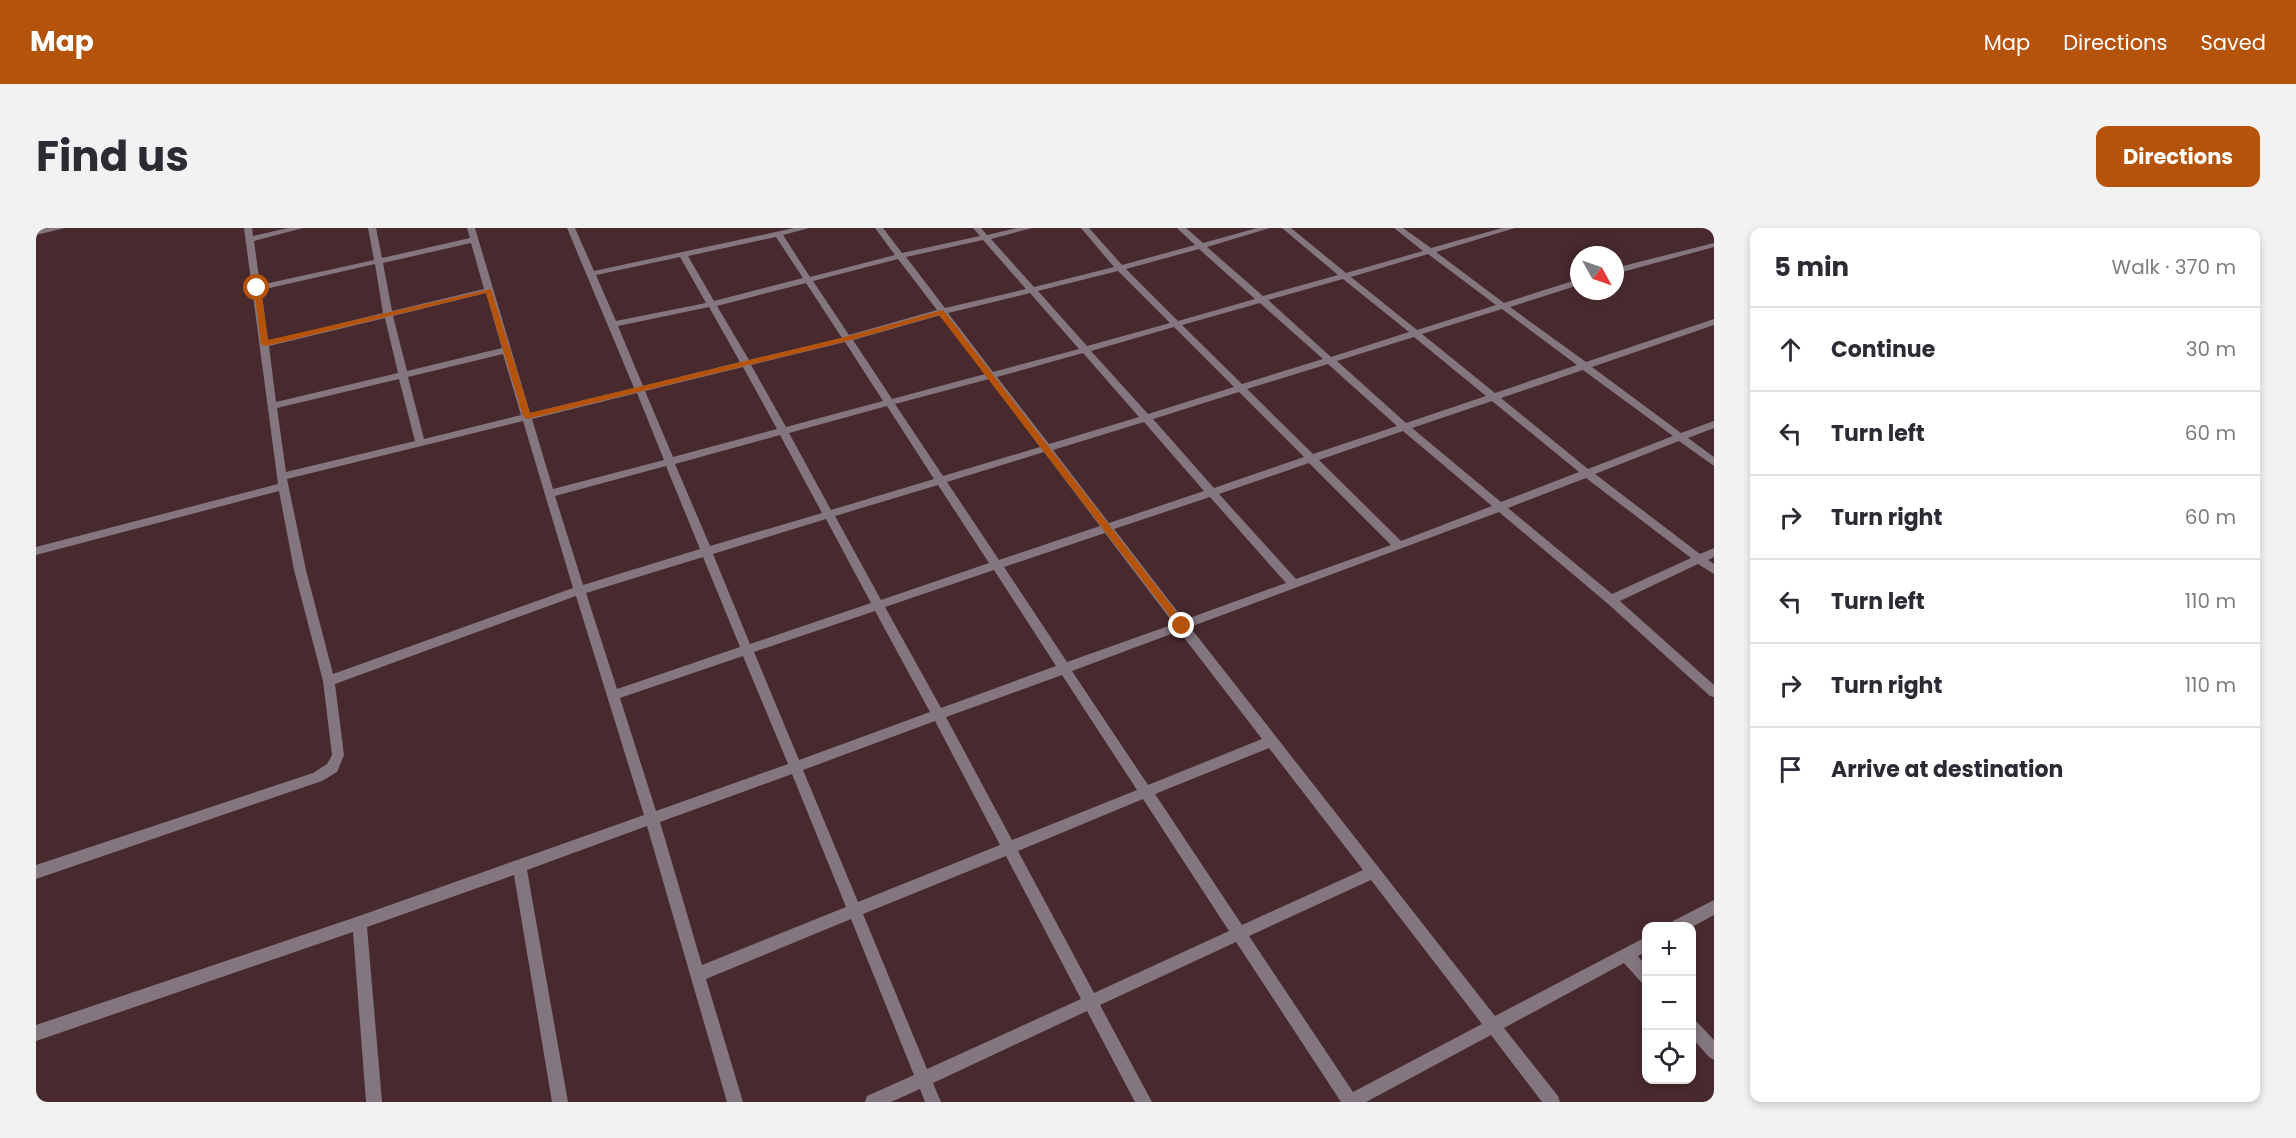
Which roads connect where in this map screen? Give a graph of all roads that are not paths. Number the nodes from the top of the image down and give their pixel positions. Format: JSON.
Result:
{"nodes":[{"id":1,"x":61,"y":228,"type":"edge"},
{"id":2,"x":248,"y":228,"type":"edge"},
{"id":3,"x":299,"y":228,"type":"edge"},
{"id":4,"x":372,"y":228,"type":"edge"},
{"id":5,"x":471,"y":228,"type":"edge"},
{"id":6,"x":571,"y":228,"type":"edge"},
{"id":7,"x":805,"y":228,"type":"edge"},
{"id":8,"x":879,"y":228,"type":"edge"},
{"id":9,"x":977,"y":228,"type":"edge"},
{"id":10,"x":1028,"y":228,"type":"edge"},
{"id":11,"x":1085,"y":228,"type":"edge"},
{"id":12,"x":1180,"y":228,"type":"edge"},
{"id":13,"x":1266,"y":228,"type":"edge"},
{"id":14,"x":1286,"y":228,"type":"edge"},
{"id":15,"x":1398,"y":228,"type":"edge"},
{"id":16,"x":1510,"y":228,"type":"edge"},
{"id":17,"x":41,"y":231,"type":"edge"},
{"id":18,"x":778,"y":234,"type":"junction"},
{"id":19,"x":984,"y":236,"type":"junction"},
{"id":20,"x":250,"y":239,"type":"junction"},
{"id":21,"x":474,"y":240,"type":"junction"},
{"id":22,"x":1714,"y":245,"type":"edge"},
{"id":23,"x":1200,"y":246,"type":"junction"},
{"id":24,"x":1429,"y":251,"type":"junction"},
{"id":25,"x":683,"y":255,"type":"junction"},
{"id":26,"x":901,"y":256,"type":"junction"},
{"id":27,"x":377,"y":261,"type":"junction"},
{"id":28,"x":1120,"y":268,"type":"junction"},
{"id":29,"x":1624,"y":269,"type":"edge"},
{"id":30,"x":591,"y":274,"type":"junction"},
{"id":31,"x":1343,"y":276,"type":"junction"},
{"id":32,"x":808,"y":278,"type":"junction"},
{"id":33,"x":1570,"y":285,"type":"edge"},
{"id":34,"x":257,"y":288,"type":"junction"},
{"id":35,"x":1031,"y":289,"type":"junction"},
{"id":36,"x":489,"y":291,"type":"junction"},
{"id":37,"x":1261,"y":300,"type":"junction"},
{"id":38,"x":712,"y":303,"type":"junction"},
{"id":39,"x":1502,"y":305,"type":"junction"},
{"id":40,"x":941,"y":312,"type":"junction"},
{"id":41,"x":388,"y":314,"type":"junction"},
{"id":42,"x":1714,"y":322,"type":"edge"},
{"id":43,"x":613,"y":324,"type":"junction"},
{"id":44,"x":1177,"y":324,"type":"junction"},
{"id":45,"x":1415,"y":334,"type":"junction"},
{"id":46,"x":847,"y":339,"type":"junction"},
{"id":47,"x":265,"y":344,"type":"junction"},
{"id":48,"x":507,"y":350,"type":"junction"},
{"id":49,"x":1085,"y":350,"type":"junction"},
{"id":50,"x":1330,"y":361,"type":"junction"},
{"id":51,"x":745,"y":362,"type":"junction"},
{"id":52,"x":1584,"y":366,"type":"junction"},
{"id":53,"x":403,"y":374,"type":"junction"},
{"id":54,"x":990,"y":375,"type":"junction"},
{"id":55,"x":639,"y":388,"type":"junction"},
{"id":56,"x":1242,"y":388,"type":"junction"},
{"id":57,"x":1494,"y":397,"type":"junction"},
{"id":58,"x":889,"y":403,"type":"junction"},
{"id":59,"x":273,"y":406,"type":"junction"},
{"id":60,"x":527,"y":416,"type":"junction"},
{"id":61,"x":1146,"y":418,"type":"junction"},
{"id":62,"x":1714,"y":424,"type":"edge"},
{"id":63,"x":1405,"y":427,"type":"junction"},
{"id":64,"x":781,"y":432,"type":"junction"},
{"id":65,"x":1679,"y":436,"type":"junction"},
{"id":66,"x":420,"y":442,"type":"junction"},
{"id":67,"x":1047,"y":448,"type":"junction"},
{"id":68,"x":1313,"y":459,"type":"junction"},
{"id":69,"x":669,"y":462,"type":"junction"},
{"id":70,"x":1714,"y":462,"type":"edge"},
{"id":71,"x":1587,"y":473,"type":"junction"},
{"id":72,"x":940,"y":480,"type":"junction"},
{"id":73,"x":282,"y":481,"type":"junction"},
{"id":74,"x":1213,"y":493,"type":"junction"},
{"id":75,"x":549,"y":494,"type":"junction"},
{"id":76,"x":1497,"y":507,"type":"junction"},
{"id":77,"x":828,"y":515,"type":"junction"},
{"id":78,"x":1108,"y":528,"type":"junction"},
{"id":79,"x":1399,"y":546,"type":"junction"},
{"id":80,"x":36,"y":551,"type":"edge"},
{"id":81,"x":706,"y":552,"type":"junction"},
{"id":82,"x":1714,"y":552,"type":"edge"},
{"id":83,"x":1698,"y":558,"type":"junction"},
{"id":84,"x":997,"y":566,"type":"junction"},
{"id":85,"x":1714,"y":570,"type":"edge"},
{"id":86,"x":1294,"y":585,"type":"junction"},
{"id":87,"x":580,"y":590,"type":"junction"},
{"id":88,"x":1611,"y":600,"type":"junction"},
{"id":89,"x":878,"y":606,"type":"junction"},
{"id":90,"x":1182,"y":626,"type":"junction"},
{"id":91,"x":746,"y":650,"type":"junction"},
{"id":92,"x":1065,"y":669,"type":"junction"},
{"id":93,"x":329,"y":681,"type":"junction"},
{"id":94,"x":1714,"y":692,"type":"edge"},
{"id":95,"x":613,"y":695,"type":"junction"},
{"id":96,"x":938,"y":715,"type":"junction"},
{"id":97,"x":1271,"y":741,"type":"junction"},
{"id":98,"x":794,"y":768,"type":"junction"},
{"id":99,"x":1146,"y":792,"type":"junction"},
{"id":100,"x":652,"y":819,"type":"junction"},
{"id":101,"x":1009,"y":847,"type":"junction"},
{"id":102,"x":519,"y":866,"type":"junction"},
{"id":103,"x":36,"y":872,"type":"edge"},
{"id":104,"x":1373,"y":872,"type":"junction"},
{"id":105,"x":1714,"y":908,"type":"edge"},
{"id":106,"x":853,"y":911,"type":"junction"},
{"id":107,"x":1687,"y":922,"type":"edge"},
{"id":108,"x":359,"y":923,"type":"junction"},
{"id":109,"x":1239,"y":933,"type":"junction"},
{"id":110,"x":1642,"y":946,"type":"edge"},
{"id":111,"x":1626,"y":954,"type":"junction"},
{"id":112,"x":697,"y":975,"type":"junction"},
{"id":113,"x":1646,"y":976,"type":"edge"},
{"id":114,"x":1090,"y":1002,"type":"junction"},
{"id":115,"x":1493,"y":1026,"type":"junction"},
{"id":116,"x":1695,"y":1030,"type":"edge"},
{"id":117,"x":36,"y":1033,"type":"edge"},
{"id":118,"x":1714,"y":1052,"type":"edge"},
{"id":119,"x":923,"y":1079,"type":"junction"},
{"id":120,"x":371,"y":1101,"type":"edge"},
{"id":121,"x":560,"y":1102,"type":"edge"},
{"id":122,"x":735,"y":1102,"type":"edge"},
{"id":123,"x":873,"y":1102,"type":"edge"},
{"id":124,"x":933,"y":1102,"type":"edge"},
{"id":125,"x":1144,"y":1102,"type":"edge"},
{"id":126,"x":1350,"y":1102,"type":"edge"},
{"id":127,"x":1552,"y":1102,"type":"edge"}],
"edges":[{"from":1,"to":17,"type":"street"},
{"from":2,"to":20,"type":"street"},
{"from":3,"to":20,"type":"street"},
{"from":4,"to":27,"type":"street"},
{"from":5,"to":21,"type":"street"},
{"from":6,"to":30,"type":"street"},
{"from":7,"to":18,"type":"street"},
{"from":8,"to":26,"type":"street"},
{"from":9,"to":19,"type":"street"},
{"from":10,"to":19,"type":"street"},
{"from":11,"to":28,"type":"street"},
{"from":12,"to":23,"type":"street"},
{"from":13,"to":23,"type":"street"},
{"from":14,"to":31,"type":"street"},
{"from":15,"to":24,"type":"street"},
{"from":16,"to":24,"type":"street"},
{"from":18,"to":25,"type":"street"},
{"from":18,"to":32,"type":"street"},
{"from":19,"to":26,"type":"street"},
{"from":19,"to":35,"type":"street"},
{"from":20,"to":34,"type":"street"},
{"from":21,"to":27,"type":"street"},
{"from":21,"to":36,"type":"street"},
{"from":22,"to":29,"type":"street"},
{"from":23,"to":28,"type":"street"},
{"from":23,"to":37,"type":"street"},
{"from":24,"to":31,"type":"street"},
{"from":24,"to":39,"type":"street"},
{"from":25,"to":30,"type":"street"},
{"from":25,"to":38,"type":"street"},
{"from":26,"to":32,"type":"street"},
{"from":26,"to":40,"type":"street"},
{"from":27,"to":34,"type":"street"},
{"from":27,"to":41,"type":"street"},
{"from":28,"to":35,"type":"street"},
{"from":28,"to":44,"type":"street"},
{"from":30,"to":43,"type":"street"},
{"from":31,"to":37,"type":"street"},
{"from":31,"to":45,"type":"street"},
{"from":32,"to":38,"type":"street"},
{"from":32,"to":46,"type":"street"},
{"from":33,"to":39,"type":"street"},
{"from":34,"to":47,"type":"street"},
{"from":35,"to":40,"type":"street"},
{"from":35,"to":49,"type":"street"},
{"from":36,"to":41,"type":"street"},
{"from":36,"to":48,"type":"street"},
{"from":37,"to":44,"type":"street"},
{"from":37,"to":50,"type":"street"},
{"from":38,"to":43,"type":"street"},
{"from":38,"to":51,"type":"street"},
{"from":39,"to":45,"type":"street"},
{"from":39,"to":52,"type":"street"},
{"from":40,"to":46,"type":"street"},
{"from":40,"to":54,"type":"street"},
{"from":41,"to":47,"type":"street"},
{"from":41,"to":53,"type":"street"},
{"from":42,"to":52,"type":"street"},
{"from":43,"to":55,"type":"street"},
{"from":44,"to":49,"type":"street"},
{"from":44,"to":56,"type":"street"},
{"from":45,"to":50,"type":"street"},
{"from":45,"to":57,"type":"street"},
{"from":46,"to":51,"type":"street"},
{"from":46,"to":58,"type":"street"},
{"from":47,"to":59,"type":"street"},
{"from":48,"to":53,"type":"street"},
{"from":48,"to":60,"type":"street"},
{"from":49,"to":54,"type":"street"},
{"from":49,"to":61,"type":"street"},
{"from":50,"to":56,"type":"street"},
{"from":50,"to":63,"type":"street"},
{"from":51,"to":55,"type":"street"},
{"from":51,"to":64,"type":"street"},
{"from":52,"to":57,"type":"street"},
{"from":52,"to":65,"type":"street"},
{"from":53,"to":59,"type":"street"},
{"from":53,"to":66,"type":"street"},
{"from":54,"to":58,"type":"street"},
{"from":54,"to":67,"type":"street"},
{"from":55,"to":60,"type":"street"},
{"from":55,"to":69,"type":"street"},
{"from":56,"to":61,"type":"street"},
{"from":56,"to":68,"type":"street"},
{"from":57,"to":63,"type":"street"},
{"from":57,"to":71,"type":"street"},
{"from":58,"to":64,"type":"street"},
{"from":58,"to":72,"type":"street"},
{"from":59,"to":73,"type":"street"},
{"from":60,"to":66,"type":"street"},
{"from":60,"to":75,"type":"street"},
{"from":61,"to":67,"type":"street"},
{"from":61,"to":74,"type":"street"},
{"from":62,"to":65,"type":"street"},
{"from":63,"to":68,"type":"street"},
{"from":63,"to":76,"type":"street"},
{"from":64,"to":69,"type":"street"},
{"from":64,"to":77,"type":"street"},
{"from":65,"to":70,"type":"street"},
{"from":65,"to":71,"type":"street"},
{"from":66,"to":73,"type":"street"},
{"from":67,"to":72,"type":"street"},
{"from":67,"to":78,"type":"street"},
{"from":68,"to":74,"type":"street"},
{"from":68,"to":79,"type":"street"},
{"from":69,"to":75,"type":"street"},
{"from":69,"to":81,"type":"street"},
{"from":71,"to":76,"type":"street"},
{"from":71,"to":83,"type":"street"},
{"from":72,"to":77,"type":"street"},
{"from":72,"to":84,"type":"street"},
{"from":73,"to":80,"type":"street"},
{"from":73,"to":93,"type":"street"},
{"from":74,"to":78,"type":"street"},
{"from":74,"to":86,"type":"street"},
{"from":75,"to":87,"type":"street"},
{"from":76,"to":79,"type":"street"},
{"from":76,"to":88,"type":"street"},
{"from":77,"to":81,"type":"street"},
{"from":77,"to":89,"type":"street"},
{"from":78,"to":84,"type":"street"},
{"from":78,"to":90,"type":"street"},
{"from":79,"to":86,"type":"street"},
{"from":81,"to":87,"type":"street"},
{"from":81,"to":91,"type":"street"},
{"from":82,"to":83,"type":"street"},
{"from":83,"to":85,"type":"street"},
{"from":83,"to":88,"type":"street"},
{"from":84,"to":89,"type":"street"},
{"from":84,"to":92,"type":"street"},
{"from":86,"to":90,"type":"street"},
{"from":87,"to":93,"type":"street"},
{"from":87,"to":95,"type":"street"},
{"from":88,"to":94,"type":"street"},
{"from":89,"to":91,"type":"street"},
{"from":89,"to":96,"type":"street"},
{"from":90,"to":92,"type":"street"},
{"from":90,"to":97,"type":"street"},
{"from":91,"to":95,"type":"street"},
{"from":91,"to":98,"type":"street"},
{"from":92,"to":96,"type":"street"},
{"from":92,"to":99,"type":"street"},
{"from":93,"to":103,"type":"street"},
{"from":95,"to":100,"type":"street"},
{"from":96,"to":98,"type":"street"},
{"from":96,"to":101,"type":"street"},
{"from":97,"to":99,"type":"street"},
{"from":97,"to":104,"type":"street"},
{"from":98,"to":100,"type":"street"},
{"from":98,"to":106,"type":"street"},
{"from":99,"to":101,"type":"street"},
{"from":99,"to":109,"type":"street"},
{"from":100,"to":102,"type":"street"},
{"from":100,"to":112,"type":"street"},
{"from":101,"to":106,"type":"street"},
{"from":101,"to":114,"type":"street"},
{"from":102,"to":108,"type":"street"},
{"from":102,"to":121,"type":"street"},
{"from":104,"to":109,"type":"street"},
{"from":104,"to":115,"type":"street"},
{"from":105,"to":107,"type":"street"},
{"from":106,"to":112,"type":"street"},
{"from":106,"to":119,"type":"street"},
{"from":108,"to":117,"type":"street"},
{"from":108,"to":120,"type":"street"},
{"from":109,"to":114,"type":"street"},
{"from":109,"to":126,"type":"street"},
{"from":110,"to":111,"type":"street"},
{"from":111,"to":113,"type":"street"},
{"from":111,"to":115,"type":"street"},
{"from":112,"to":122,"type":"street"},
{"from":114,"to":119,"type":"street"},
{"from":114,"to":125,"type":"street"},
{"from":115,"to":126,"type":"street"},
{"from":115,"to":127,"type":"street"},
{"from":116,"to":118,"type":"street"},
{"from":119,"to":123,"type":"street"},
{"from":119,"to":124,"type":"street"}]}
